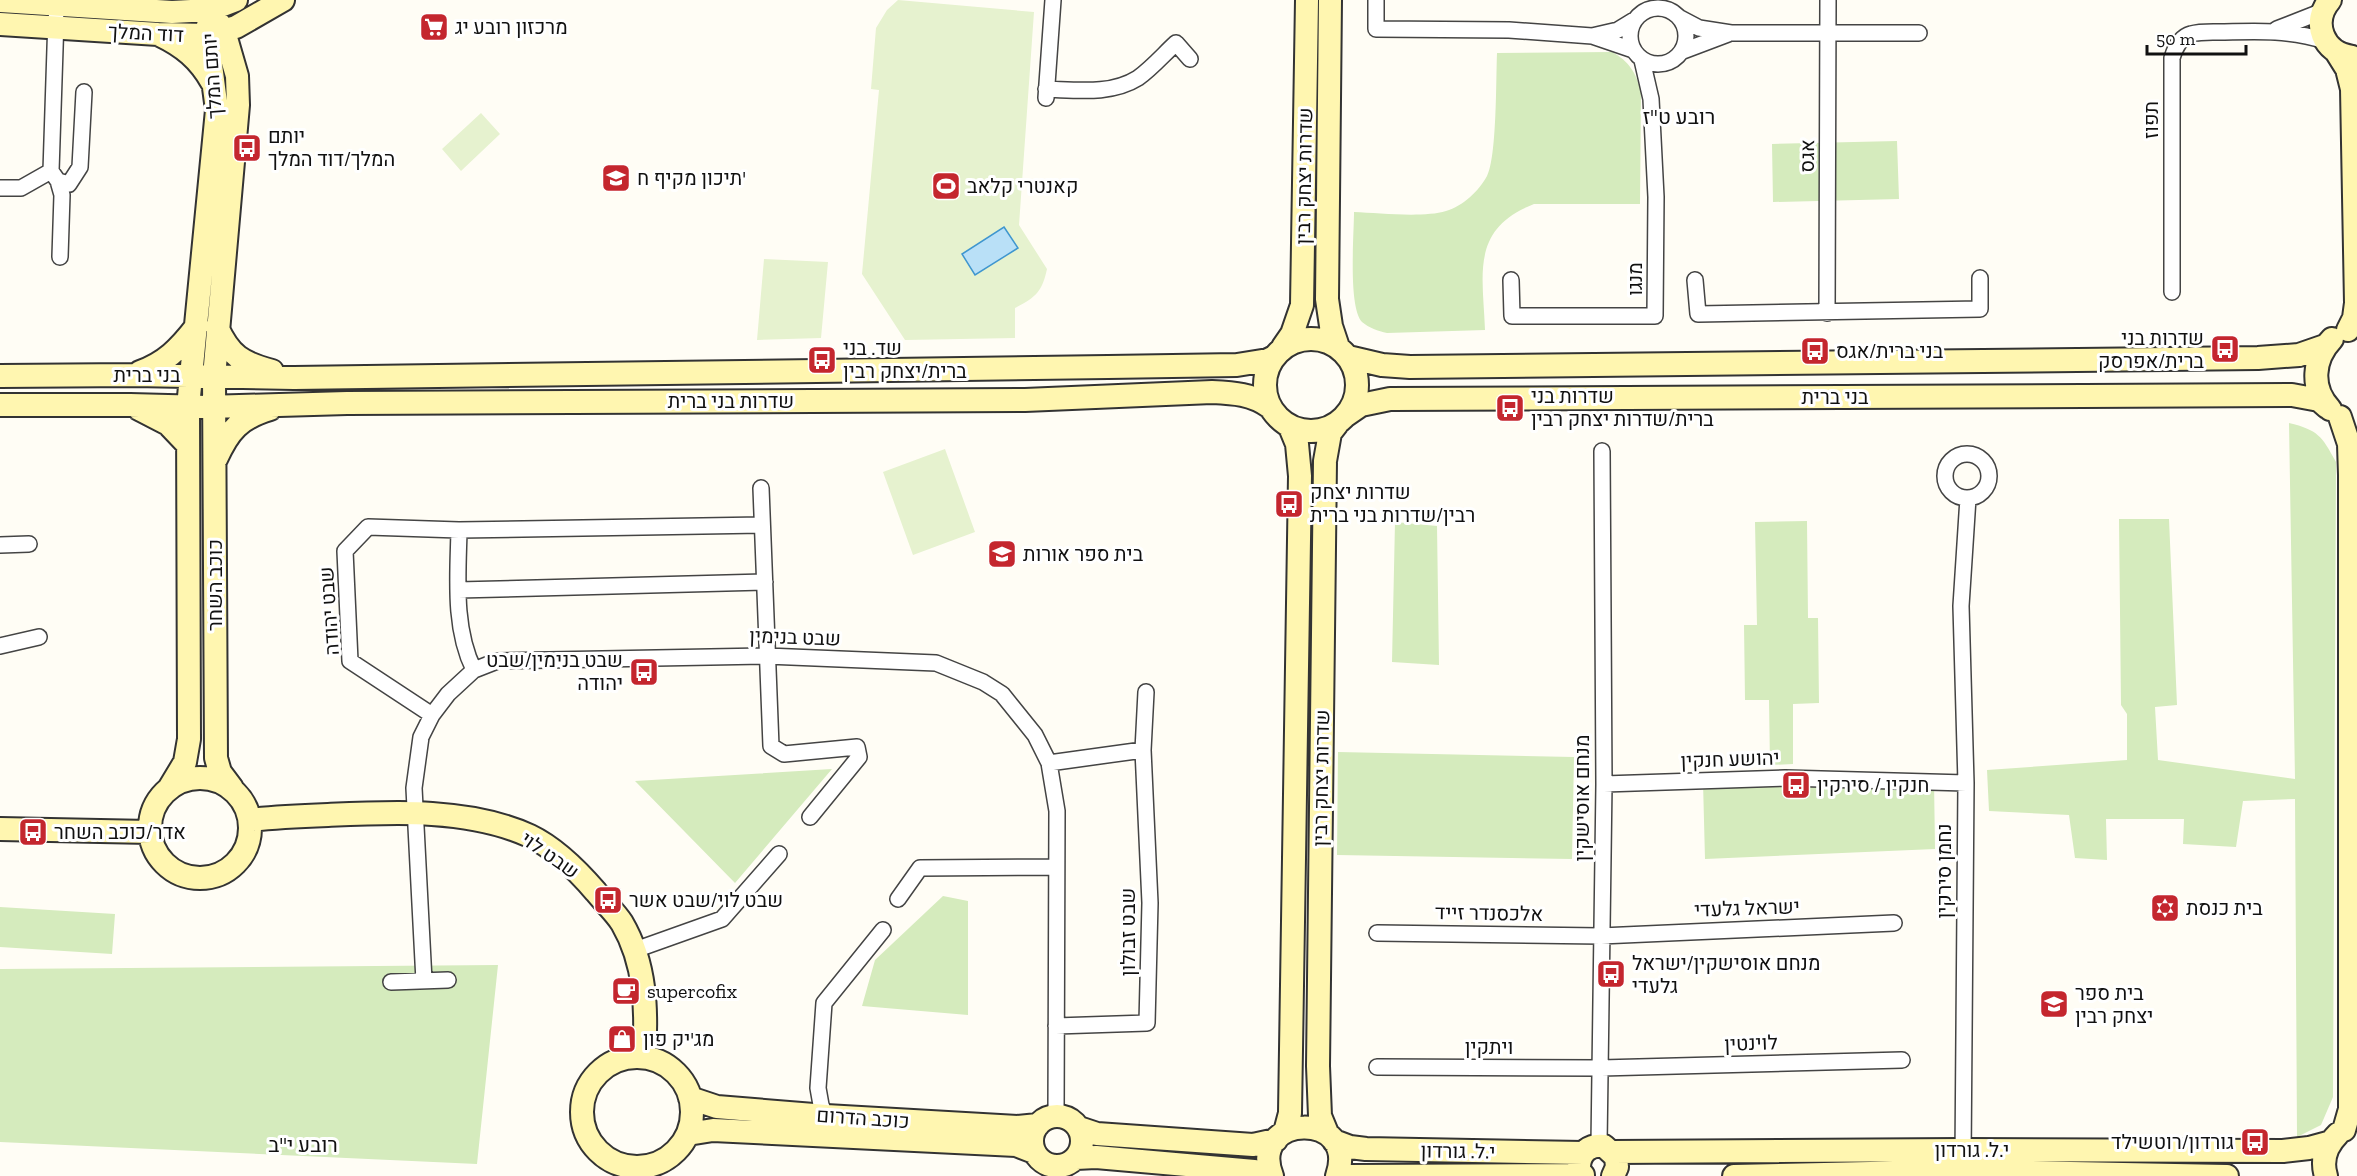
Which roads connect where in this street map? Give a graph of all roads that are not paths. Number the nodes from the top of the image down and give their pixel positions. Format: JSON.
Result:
{"nodes":[{"id":1,"x":236,"y":0,"type":"edge"},
{"id":2,"x":283,"y":0,"type":"edge"},
{"id":3,"x":1053,"y":0,"type":"edge"},
{"id":4,"x":1307,"y":0,"type":"edge"},
{"id":5,"x":1330,"y":0,"type":"edge"},
{"id":6,"x":1376,"y":0,"type":"edge"},
{"id":7,"x":1828,"y":0,"type":"edge"},
{"id":8,"x":0,"y":1,"type":"edge"},
{"id":9,"x":2327,"y":3,"type":"edge"},
{"id":10,"x":1645,"y":9,"type":"edge"},
{"id":11,"x":210,"y":10,"type":"junction"},
{"id":12,"x":56,"y":11,"type":"edge"},
{"id":13,"x":1676,"y":11,"type":"edge"},
{"id":14,"x":256,"y":15,"type":"junction"},
{"id":15,"x":0,"y":24,"type":"edge"},
{"id":16,"x":2268,"y":31,"type":"junction"},
{"id":17,"x":215,"y":33,"type":"junction"},
{"id":18,"x":1731,"y":33,"type":"junction"},
{"id":19,"x":1919,"y":33,"type":"dead end"},
{"id":20,"x":158,"y":34,"type":"junction"},
{"id":21,"x":1828,"y":34,"type":"junction"},
{"id":22,"x":1592,"y":36,"type":"junction"},
{"id":23,"x":2340,"y":50,"type":"edge"},
{"id":24,"x":1683,"y":51,"type":"junction"},
{"id":25,"x":1638,"y":55,"type":"junction"},
{"id":26,"x":1190,"y":59,"type":"dead end"},
{"id":27,"x":1666,"y":64,"type":"junction"},
{"id":28,"x":237,"y":76,"type":"junction"},
{"id":29,"x":215,"y":86,"type":"junction"},
{"id":30,"x":84,"y":92,"type":"dead end"},
{"id":31,"x":1651,"y":99,"type":"junction"},
{"id":32,"x":54,"y":176,"type":"junction"},
{"id":33,"x":0,"y":188,"type":"edge"},
{"id":34,"x":60,"y":256,"type":"dead end"},
{"id":35,"x":1980,"y":278,"type":"dead end"},
{"id":36,"x":1511,"y":280,"type":"dead end"},
{"id":37,"x":1695,"y":280,"type":"dead end"},
{"id":38,"x":2172,"y":292,"type":"dead end"},
{"id":39,"x":1827,"y":313,"type":"junction"},
{"id":40,"x":207,"y":327,"type":"junction"},
{"id":41,"x":2352,"y":328,"type":"edge"},
{"id":42,"x":2325,"y":345,"type":"junction"},
{"id":43,"x":1278,"y":352,"type":"junction"},
{"id":44,"x":1343,"y":352,"type":"junction"},
{"id":45,"x":134,"y":375,"type":"junction"},
{"id":46,"x":0,"y":376,"type":"edge"},
{"id":47,"x":192,"y":376,"type":"junction"},
{"id":48,"x":214,"y":377,"type":"junction"},
{"id":49,"x":294,"y":378,"type":"junction"},
{"id":50,"x":0,"y":405,"type":"edge"},
{"id":51,"x":130,"y":405,"type":"junction"},
{"id":52,"x":281,"y":405,"type":"junction"},
{"id":53,"x":214,"y":406,"type":"junction"},
{"id":54,"x":188,"y":407,"type":"junction"},
{"id":55,"x":1270,"y":407,"type":"junction"},
{"id":56,"x":2341,"y":415,"type":"edge"},
{"id":57,"x":1341,"y":420,"type":"junction"},
{"id":58,"x":1290,"y":427,"type":"junction"},
{"id":59,"x":188,"y":446,"type":"junction"},
{"id":60,"x":1602,"y":451,"type":"dead end"},
{"id":61,"x":215,"y":463,"type":"junction"},
{"id":62,"x":761,"y":488,"type":"dead end"},
{"id":63,"x":1968,"y":498,"type":"dead end"},
{"id":64,"x":762,"y":525,"type":"junction"},
{"id":65,"x":459,"y":530,"type":"junction"},
{"id":66,"x":29,"y":544,"type":"dead end"},
{"id":67,"x":0,"y":545,"type":"edge"},
{"id":68,"x":765,"y":582,"type":"junction"},
{"id":69,"x":458,"y":590,"type":"junction"},
{"id":70,"x":39,"y":637,"type":"dead end"},
{"id":71,"x":0,"y":646,"type":"edge"},
{"id":72,"x":767,"y":656,"type":"junction"},
{"id":73,"x":474,"y":670,"type":"junction"},
{"id":74,"x":1146,"y":692,"type":"dead end"},
{"id":75,"x":432,"y":714,"type":"junction"},
{"id":76,"x":1143,"y":750,"type":"junction"},
{"id":77,"x":1049,"y":764,"type":"junction"},
{"id":78,"x":2354,"y":780,"type":"edge"},
{"id":79,"x":1966,"y":783,"type":"junction"},
{"id":80,"x":1604,"y":784,"type":"junction"},
{"id":81,"x":170,"y":787,"type":"junction"},
{"id":82,"x":232,"y":788,"type":"junction"},
{"id":83,"x":416,"y":814,"type":"junction"},
{"id":84,"x":810,"y":817,"type":"dead end"},
{"id":85,"x":250,"y":820,"type":"junction"},
{"id":86,"x":0,"y":829,"type":"edge"},
{"id":87,"x":150,"y":832,"type":"junction"},
{"id":88,"x":779,"y":854,"type":"dead end"},
{"id":89,"x":1056,"y":867,"type":"junction"},
{"id":90,"x":898,"y":899,"type":"dead end"},
{"id":91,"x":1894,"y":923,"type":"dead end"},
{"id":92,"x":884,"y":930,"type":"dead end"},
{"id":93,"x":1377,"y":933,"type":"dead end"},
{"id":94,"x":1601,"y":936,"type":"junction"},
{"id":95,"x":635,"y":950,"type":"junction"},
{"id":96,"x":448,"y":980,"type":"dead end"},
{"id":97,"x":424,"y":981,"type":"junction"},
{"id":98,"x":392,"y":982,"type":"dead end"},
{"id":99,"x":1056,"y":1026,"type":"junction"},
{"id":100,"x":644,"y":1056,"type":"junction"},
{"id":101,"x":1902,"y":1060,"type":"dead end"},
{"id":102,"x":1377,"y":1067,"type":"dead end"},
{"id":103,"x":1601,"y":1068,"type":"junction"},
{"id":104,"x":818,"y":1088,"type":"junction"},
{"id":105,"x":690,"y":1098,"type":"junction"},
{"id":106,"x":801,"y":1114,"type":"junction"},
{"id":107,"x":826,"y":1116,"type":"junction"},
{"id":108,"x":1047,"y":1120,"type":"junction"},
{"id":109,"x":1079,"y":1128,"type":"junction"},
{"id":110,"x":2344,"y":1133,"type":"edge"},
{"id":111,"x":687,"y":1134,"type":"junction"},
{"id":112,"x":1280,"y":1136,"type":"junction"},
{"id":113,"x":1330,"y":1137,"type":"junction"},
{"id":114,"x":1598,"y":1150,"type":"junction"},
{"id":115,"x":1034,"y":1152,"type":"junction"},
{"id":116,"x":1963,"y":1161,"type":"junction"},
{"id":117,"x":1063,"y":1167,"type":"edge"},
{"id":118,"x":639,"y":1172,"type":"edge"},
{"id":119,"x":1265,"y":1176,"type":"edge"},
{"id":120,"x":1272,"y":1176,"type":"edge"},
{"id":121,"x":1337,"y":1176,"type":"edge"},
{"id":122,"x":1348,"y":1176,"type":"edge"},
{"id":123,"x":1583,"y":1176,"type":"edge"},
{"id":124,"x":1613,"y":1176,"type":"edge"},
{"id":125,"x":1734,"y":1176,"type":"edge"},
{"id":126,"x":2227,"y":1176,"type":"edge"},
{"id":127,"x":2326,"y":1176,"type":"edge"}],
"edges":[{"from":1,"to":11,"type":"street","name":"דוד המלך"},
{"from":2,"to":14,"type":"street","name":"דוד המלך"},
{"from":3,"to":26,"type":"street"},
{"from":4,"to":43,"type":"street","name":"שדרות יצחק רבין"},
{"from":5,"to":44,"type":"street","name":"שדרות יצחק רבין"},
{"from":6,"to":22,"type":"street"},
{"from":7,"to":21,"type":"street","name":"אגס"},
{"from":8,"to":12,"type":"street","name":"דוד המלך"},
{"from":9,"to":16,"type":"street","name":"תפוז"},
{"from":9,"to":23,"type":"street"},
{"from":10,"to":13,"type":"street"},
{"from":10,"to":22,"type":"street"},
{"from":10,"to":25,"type":"street"},
{"from":11,"to":12,"type":"street","name":"דוד המלך"},
{"from":11,"to":17,"type":"street","name":"יותם המלך"},
{"from":12,"to":15,"type":"street","name":"דוד המלך"},
{"from":12,"to":20,"type":"street","name":"דוד המלך"},
{"from":12,"to":32,"type":"street"},
{"from":13,"to":18,"type":"street"},
{"from":13,"to":24,"type":"street"},
{"from":14,"to":17,"type":"street","name":"דוד המלך"},
{"from":14,"to":28,"type":"street"},
{"from":16,"to":23,"type":"street","name":"תפוז"},
{"from":16,"to":38,"type":"street","name":"תפוז"},
{"from":17,"to":20,"type":"street","name":"דוד המלך"},
{"from":17,"to":28,"type":"street","name":"יותם המלך"},
{"from":17,"to":29,"type":"street","name":"יותם המלך"},
{"from":18,"to":21,"type":"street"},
{"from":18,"to":24,"type":"street"},
{"from":19,"to":21,"type":"street"},
{"from":20,"to":29,"type":"street"},
{"from":21,"to":39,"type":"street","name":"אגס"},
{"from":22,"to":25,"type":"street"},
{"from":23,"to":41,"type":"street"},
{"from":24,"to":27,"type":"street"},
{"from":25,"to":27,"type":"street"},
{"from":25,"to":31,"type":"street","name":"מנגו"},
{"from":27,"to":31,"type":"street","name":"מנגו"},
{"from":28,"to":40,"type":"street","name":"יותם המלך"},
{"from":29,"to":40,"type":"street","name":"יותם המלך"},
{"from":30,"to":32,"type":"street"},
{"from":31,"to":36,"type":"street","name":"מנגו"},
{"from":32,"to":33,"type":"street"},
{"from":32,"to":34,"type":"street"},
{"from":35,"to":39,"type":"street"},
{"from":37,"to":39,"type":"street"},
{"from":40,"to":45,"type":"street"},
{"from":40,"to":47,"type":"street","name":"יותם המלך"},
{"from":40,"to":48,"type":"street","name":"יותם המלך"},
{"from":40,"to":49,"type":"street"},
{"from":41,"to":42,"type":"street","name":"בני ברית"},
{"from":42,"to":44,"type":"street","name":"בני ברית"},
{"from":42,"to":56,"type":"street"},
{"from":43,"to":44,"type":"street"},
{"from":43,"to":49,"type":"street","name":"שדרות בני ברית"},
{"from":43,"to":55,"type":"street"},
{"from":44,"to":57,"type":"street"},
{"from":45,"to":46,"type":"street","name":"בני ברית"},
{"from":45,"to":47,"type":"street","name":"בני ברית"},
{"from":47,"to":48,"type":"street","name":"בני ברית"},
{"from":47,"to":54,"type":"street","name":"יותם המלך"},
{"from":48,"to":49,"type":"street","name":"בני ברית"},
{"from":48,"to":53,"type":"street","name":"כוכב השחר"},
{"from":50,"to":51,"type":"street","name":"בני ברית"},
{"from":51,"to":54,"type":"street","name":"בני ברית"},
{"from":51,"to":59,"type":"street"},
{"from":52,"to":53,"type":"street","name":"שדרות בני ברית"},
{"from":52,"to":55,"type":"street","name":"שדרות בני ברית"},
{"from":52,"to":61,"type":"street"},
{"from":53,"to":54,"type":"street","name":"שדרות בני ברית"},
{"from":53,"to":61,"type":"street","name":"כוכב השחר"},
{"from":54,"to":59,"type":"street","name":"כוכב השחר"},
{"from":55,"to":58,"type":"street"},
{"from":56,"to":57,"type":"street","name":"בני ברית"},
{"from":56,"to":78,"type":"street"},
{"from":57,"to":58,"type":"street"},
{"from":57,"to":113,"type":"street","name":"שדרות יצחק רבין"},
{"from":58,"to":112,"type":"street","name":"שדרות יצחק רבין"},
{"from":59,"to":81,"type":"street","name":"כוכב השחר"},
{"from":60,"to":80,"type":"street","name":"מנחם אוסישקין"},
{"from":61,"to":82,"type":"street","name":"כוכב השחר"},
{"from":62,"to":64,"type":"street"},
{"from":63,"to":79,"type":"street","name":"נחמן סירקין"},
{"from":64,"to":65,"type":"street","name":"שבט יהודה"},
{"from":64,"to":68,"type":"street"},
{"from":65,"to":69,"type":"street"},
{"from":65,"to":75,"type":"street","name":"שבט יהודה"},
{"from":66,"to":67,"type":"street"},
{"from":68,"to":69,"type":"street"},
{"from":68,"to":72,"type":"street"},
{"from":69,"to":73,"type":"street"},
{"from":70,"to":71,"type":"street"},
{"from":72,"to":73,"type":"street","name":"שבט בנימין"},
{"from":72,"to":77,"type":"street","name":"שבט בנימין"},
{"from":72,"to":84,"type":"street"},
{"from":73,"to":75,"type":"street","name":"שבט בנימין"},
{"from":74,"to":76,"type":"street","name":"שבט זבולון"},
{"from":75,"to":83,"type":"street","name":"שבט בנימין"},
{"from":76,"to":77,"type":"street"},
{"from":76,"to":99,"type":"street","name":"שבט זבולון"},
{"from":77,"to":89,"type":"street","name":"שבט בנימין"},
{"from":78,"to":110,"type":"street"},
{"from":79,"to":80,"type":"street","name":"יהושע חנקין"},
{"from":79,"to":116,"type":"street","name":"נחמן סירקין"},
{"from":80,"to":94,"type":"street","name":"מנחם אוסישקין"},
{"from":81,"to":82,"type":"street"},
{"from":81,"to":87,"type":"street"},
{"from":82,"to":85,"type":"street"},
{"from":83,"to":85,"type":"street","name":"שבט לוי"},
{"from":83,"to":95,"type":"street","name":"שבט לוי"},
{"from":83,"to":97,"type":"street","name":"שבט בנימין"},
{"from":85,"to":87,"type":"street"},
{"from":86,"to":87,"type":"street"},
{"from":88,"to":95,"type":"street"},
{"from":89,"to":90,"type":"street"},
{"from":89,"to":99,"type":"street","name":"שבט בנימין"},
{"from":91,"to":94,"type":"street","name":"ישראל גלעדי"},
{"from":92,"to":104,"type":"street"},
{"from":93,"to":94,"type":"street","name":"אלכסנדר זייד"},
{"from":94,"to":103,"type":"street","name":"מנחם אוסישקין"},
{"from":95,"to":100,"type":"street","name":"שבט לוי"},
{"from":96,"to":97,"type":"street"},
{"from":97,"to":98,"type":"street"},
{"from":99,"to":108,"type":"street","name":"שבט בנימין"},
{"from":100,"to":105,"type":"street"},
{"from":100,"to":118,"type":"street"},
{"from":101,"to":103,"type":"street","name":"לוינטין"},
{"from":102,"to":103,"type":"street","name":"ויתקין"},
{"from":103,"to":114,"type":"street","name":"מנחם אוסישקין"},
{"from":104,"to":106,"type":"street"},
{"from":104,"to":107,"type":"street"},
{"from":105,"to":106,"type":"street","name":"כוכב הדרום"},
{"from":105,"to":111,"type":"street"},
{"from":106,"to":107,"type":"street","name":"כוכב הדרום"},
{"from":107,"to":108,"type":"street","name":"כוכב הדרום"},
{"from":108,"to":109,"type":"street"},
{"from":108,"to":115,"type":"street"},
{"from":109,"to":112,"type":"street"},
{"from":109,"to":117,"type":"street"},
{"from":110,"to":116,"type":"street","name":"י.ל. גורדון"},
{"from":110,"to":127,"type":"street"},
{"from":111,"to":115,"type":"street","name":"כוכב הדרום"},
{"from":111,"to":118,"type":"street"},
{"from":112,"to":113,"type":"street","name":"י.ל. גורדון"},
{"from":112,"to":120,"type":"street","name":"שדרות יצחק רבין"},
{"from":113,"to":114,"type":"street","name":"י.ל. גורדון"},
{"from":113,"to":121,"type":"street","name":"שדרות יצחק רבין"},
{"from":114,"to":116,"type":"street","name":"י.ל. גורדון"},
{"from":114,"to":123,"type":"street"},
{"from":114,"to":124,"type":"street"},
{"from":115,"to":117,"type":"street"},
{"from":116,"to":125,"type":"street","name":"י.ל. גורדון"},
{"from":116,"to":126,"type":"street"},
{"from":117,"to":119,"type":"street"},
{"from":122,"to":123,"type":"street","name":"י.ל. גורדון"}]}
